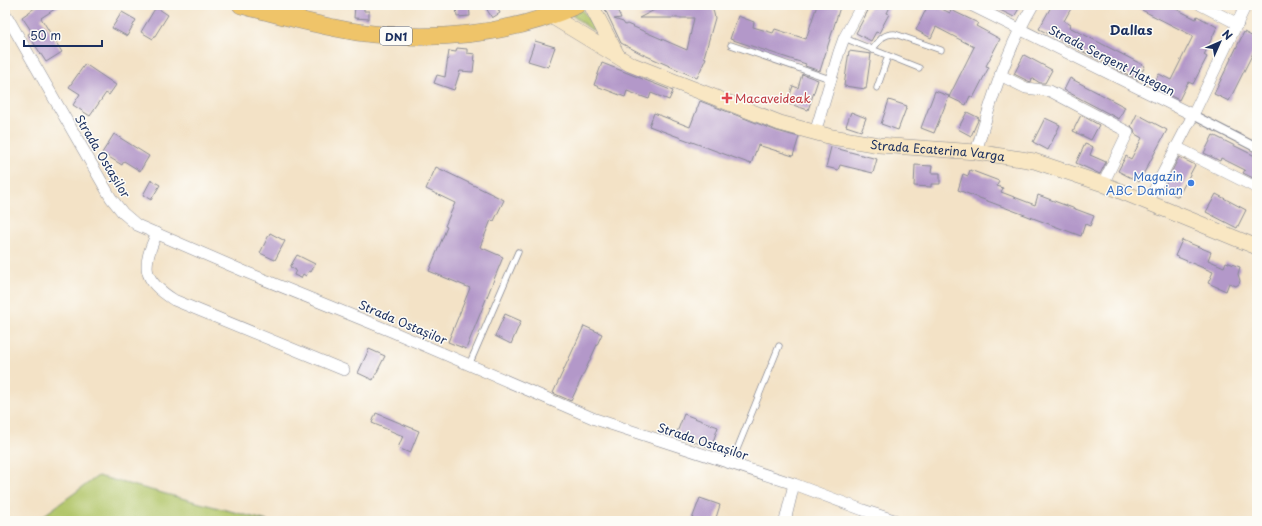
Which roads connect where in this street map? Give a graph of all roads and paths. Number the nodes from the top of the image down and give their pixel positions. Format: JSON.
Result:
{"nodes":[{"id":1,"x":241,"y":5,"type":"edge"},
{"id":2,"x":590,"y":5,"type":"edge"},
{"id":3,"x":862,"y":5,"type":"edge"},
{"id":4,"x":971,"y":5,"type":"edge"},
{"id":5,"x":1033,"y":5,"type":"edge"},
{"id":6,"x":1200,"y":5,"type":"edge"},
{"id":7,"x":1246,"y":5,"type":"edge"},
{"id":8,"x":564,"y":9,"type":"edge"},
{"id":9,"x":5,"y":13,"type":"edge"},
{"id":10,"x":1238,"y":24,"type":"junction"},
{"id":11,"x":1019,"y":29,"type":"junction"},
{"id":12,"x":844,"y":38,"type":"junction"},
{"id":13,"x":731,"y":46,"type":"dead end"},
{"id":14,"x":872,"y":50,"type":"junction"},
{"id":15,"x":941,"y":50,"type":"dead end"},
{"id":16,"x":617,"y":56,"type":"junction"},
{"id":17,"x":888,"y":56,"type":"junction"},
{"id":18,"x":919,"y":68,"type":"dead end"},
{"id":19,"x":1000,"y":75,"type":"junction"},
{"id":20,"x":830,"y":79,"type":"junction"},
{"id":21,"x":877,"y":88,"type":"dead end"},
{"id":22,"x":1193,"y":115,"type":"junction"},
{"id":23,"x":814,"y":133,"type":"junction"},
{"id":24,"x":1176,"y":147,"type":"junction"},
{"id":25,"x":1257,"y":148,"type":"edge"},
{"id":26,"x":976,"y":152,"type":"junction"},
{"id":27,"x":1103,"y":184,"type":"junction"},
{"id":28,"x":1257,"y":188,"type":"edge"},
{"id":29,"x":1148,"y":202,"type":"junction"},
{"id":30,"x":157,"y":233,"type":"junction"},
{"id":31,"x":1257,"y":247,"type":"edge"},
{"id":32,"x":518,"y":252,"type":"dead end"},
{"id":33,"x":779,"y":346,"type":"dead end"},
{"id":34,"x":469,"y":365,"type":"junction"},
{"id":35,"x":344,"y":370,"type":"dead end"},
{"id":36,"x":732,"y":464,"type":"junction"},
{"id":37,"x":794,"y":484,"type":"junction"},
{"id":38,"x":785,"y":521,"type":"edge"},
{"id":39,"x":897,"y":521,"type":"edge"}],
"edges":[{"from":1,"to":8,"type":"main road","number":"DN1"},
{"from":2,"to":16,"type":"main road"},
{"from":3,"to":12,"type":"street"},
{"from":4,"to":11,"type":"street","name":"Strada Sergent Hațegan"},
{"from":5,"to":11,"type":"street"},
{"from":6,"to":10,"type":"street"},
{"from":7,"to":10,"type":"street"},
{"from":8,"to":16,"type":"main road","name":"Strada Ecaterina Varga"},
{"from":9,"to":30,"type":"street","name":"Strada Ostașilor"},
{"from":10,"to":22,"type":"street"},
{"from":11,"to":19,"type":"street"},
{"from":11,"to":22,"type":"street","name":"Strada Sergent Hațegan"},
{"from":12,"to":14,"type":"lane"},
{"from":12,"to":20,"type":"street"},
{"from":13,"to":20,"type":"lane"},
{"from":14,"to":15,"type":"lane"},
{"from":14,"to":17,"type":"lane"},
{"from":16,"to":23,"type":"main road","name":"Strada Ecaterina Varga"},
{"from":17,"to":18,"type":"lane"},
{"from":17,"to":21,"type":"lane"},
{"from":19,"to":26,"type":"street"},
{"from":19,"to":27,"type":"street"},
{"from":20,"to":23,"type":"street"},
{"from":22,"to":24,"type":"street"},
{"from":22,"to":25,"type":"street","name":"Strada Sergent Hațegan"},
{"from":23,"to":26,"type":"main road","name":"Strada Ecaterina Varga"},
{"from":24,"to":28,"type":"street"},
{"from":24,"to":29,"type":"street"},
{"from":26,"to":27,"type":"main road","name":"Strada Ecaterina Varga"},
{"from":27,"to":29,"type":"main road","name":"Strada Ecaterina Varga"},
{"from":29,"to":31,"type":"main road","name":"Strada Ecaterina Varga"},
{"from":30,"to":34,"type":"street","name":"Strada Ostașilor"},
{"from":30,"to":35,"type":"street"},
{"from":32,"to":34,"type":"lane"},
{"from":33,"to":36,"type":"lane"},
{"from":34,"to":36,"type":"street","name":"Strada Ostașilor"},
{"from":36,"to":37,"type":"street","name":"Strada Ostașilor"},
{"from":37,"to":38,"type":"street"},
{"from":37,"to":39,"type":"street","name":"Strada Ostașilor"}]}
